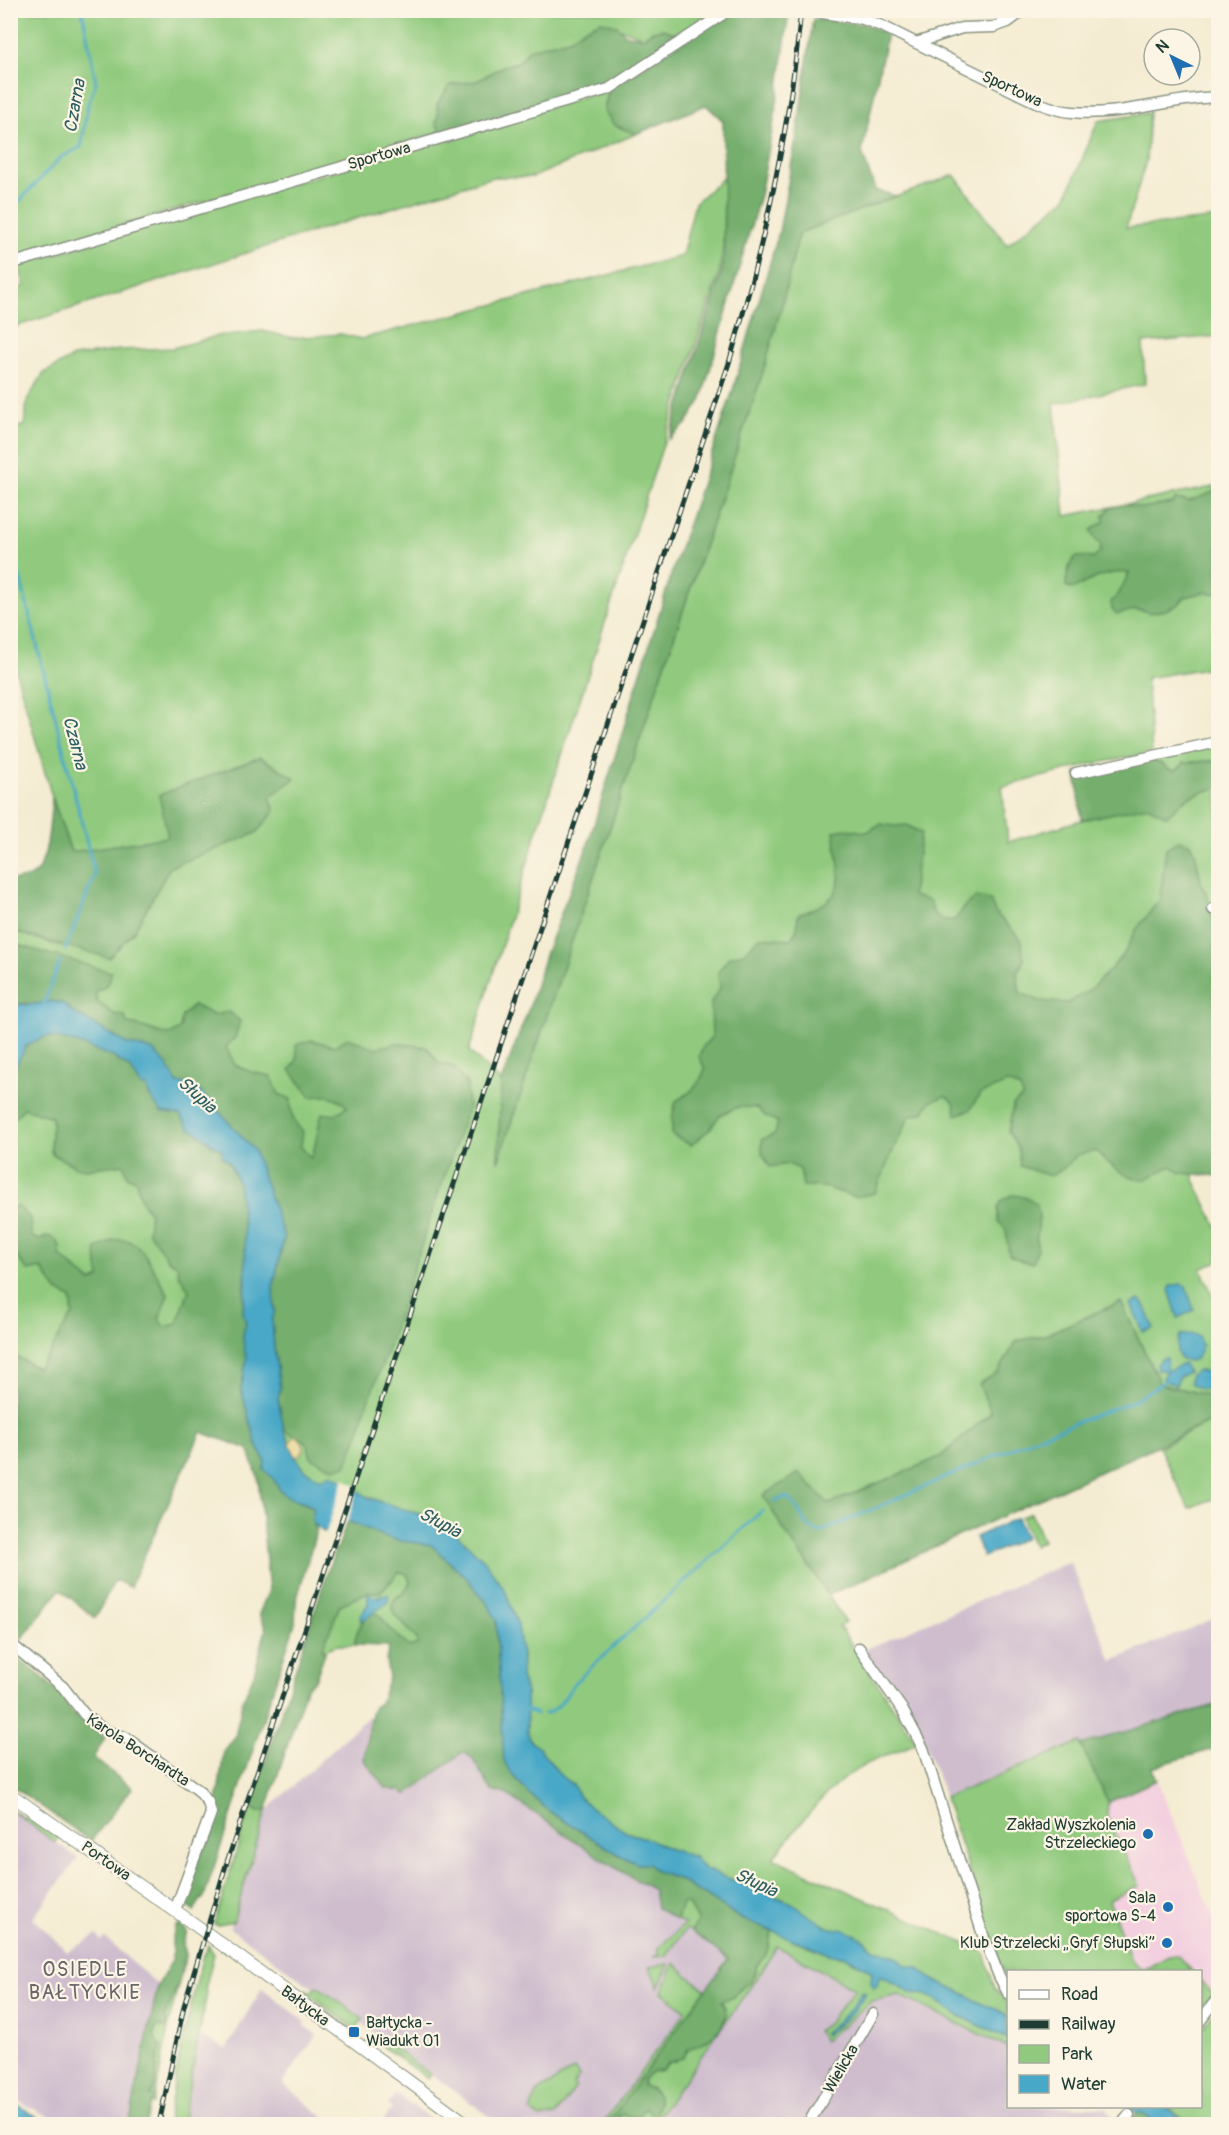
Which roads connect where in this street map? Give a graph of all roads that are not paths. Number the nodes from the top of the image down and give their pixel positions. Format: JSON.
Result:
{"nodes":[{"id":1,"x":729,"y":10,"type":"edge"},
{"id":2,"x":1024,"y":10,"type":"edge"},
{"id":3,"x":816,"y":12,"type":"dead end"},
{"id":4,"x":916,"y":43,"type":"junction"},
{"id":5,"x":1218,"y":97,"type":"edge"},
{"id":6,"x":10,"y":264,"type":"edge"},
{"id":7,"x":1218,"y":742,"type":"edge"},
{"id":8,"x":1076,"y":773,"type":"dead end"},
{"id":9,"x":10,"y":1643,"type":"edge"},
{"id":10,"x":859,"y":1648,"type":"dead end"},
{"id":11,"x":10,"y":1794,"type":"edge"},
{"id":12,"x":175,"y":1910,"type":"junction"},
{"id":13,"x":201,"y":1929,"type":"joint"},
{"id":14,"x":1007,"y":1991,"type":"edge"},
{"id":15,"x":1218,"y":1998,"type":"edge"},
{"id":16,"x":873,"y":2014,"type":"dead end"},
{"id":17,"x":1202,"y":2018,"type":"edge"},
{"id":18,"x":1130,"y":2115,"type":"dead end"},
{"id":19,"x":466,"y":2124,"type":"edge"},
{"id":20,"x":808,"y":2124,"type":"edge"},
{"id":21,"x":1122,"y":2124,"type":"edge"}],
"edges":[{"from":1,"to":6,"type":"street","name":"Sportowa"},
{"from":2,"to":4,"type":"street"},
{"from":3,"to":4,"type":"street","name":"Sportowa"},
{"from":4,"to":5,"type":"street","name":"Sportowa"},
{"from":7,"to":8,"type":"street"},
{"from":9,"to":12,"type":"street","name":"Karola Borchardta"},
{"from":10,"to":14,"type":"street"},
{"from":11,"to":12,"type":"main road","name":"Portowa"},
{"from":12,"to":13,"type":"main road","name":"Portowa"},
{"from":13,"to":19,"type":"main road","name":"Bałtycka"},
{"from":15,"to":17,"type":"street"},
{"from":16,"to":20,"type":"street","name":"Wielicka"},
{"from":18,"to":21,"type":"street"}]}
